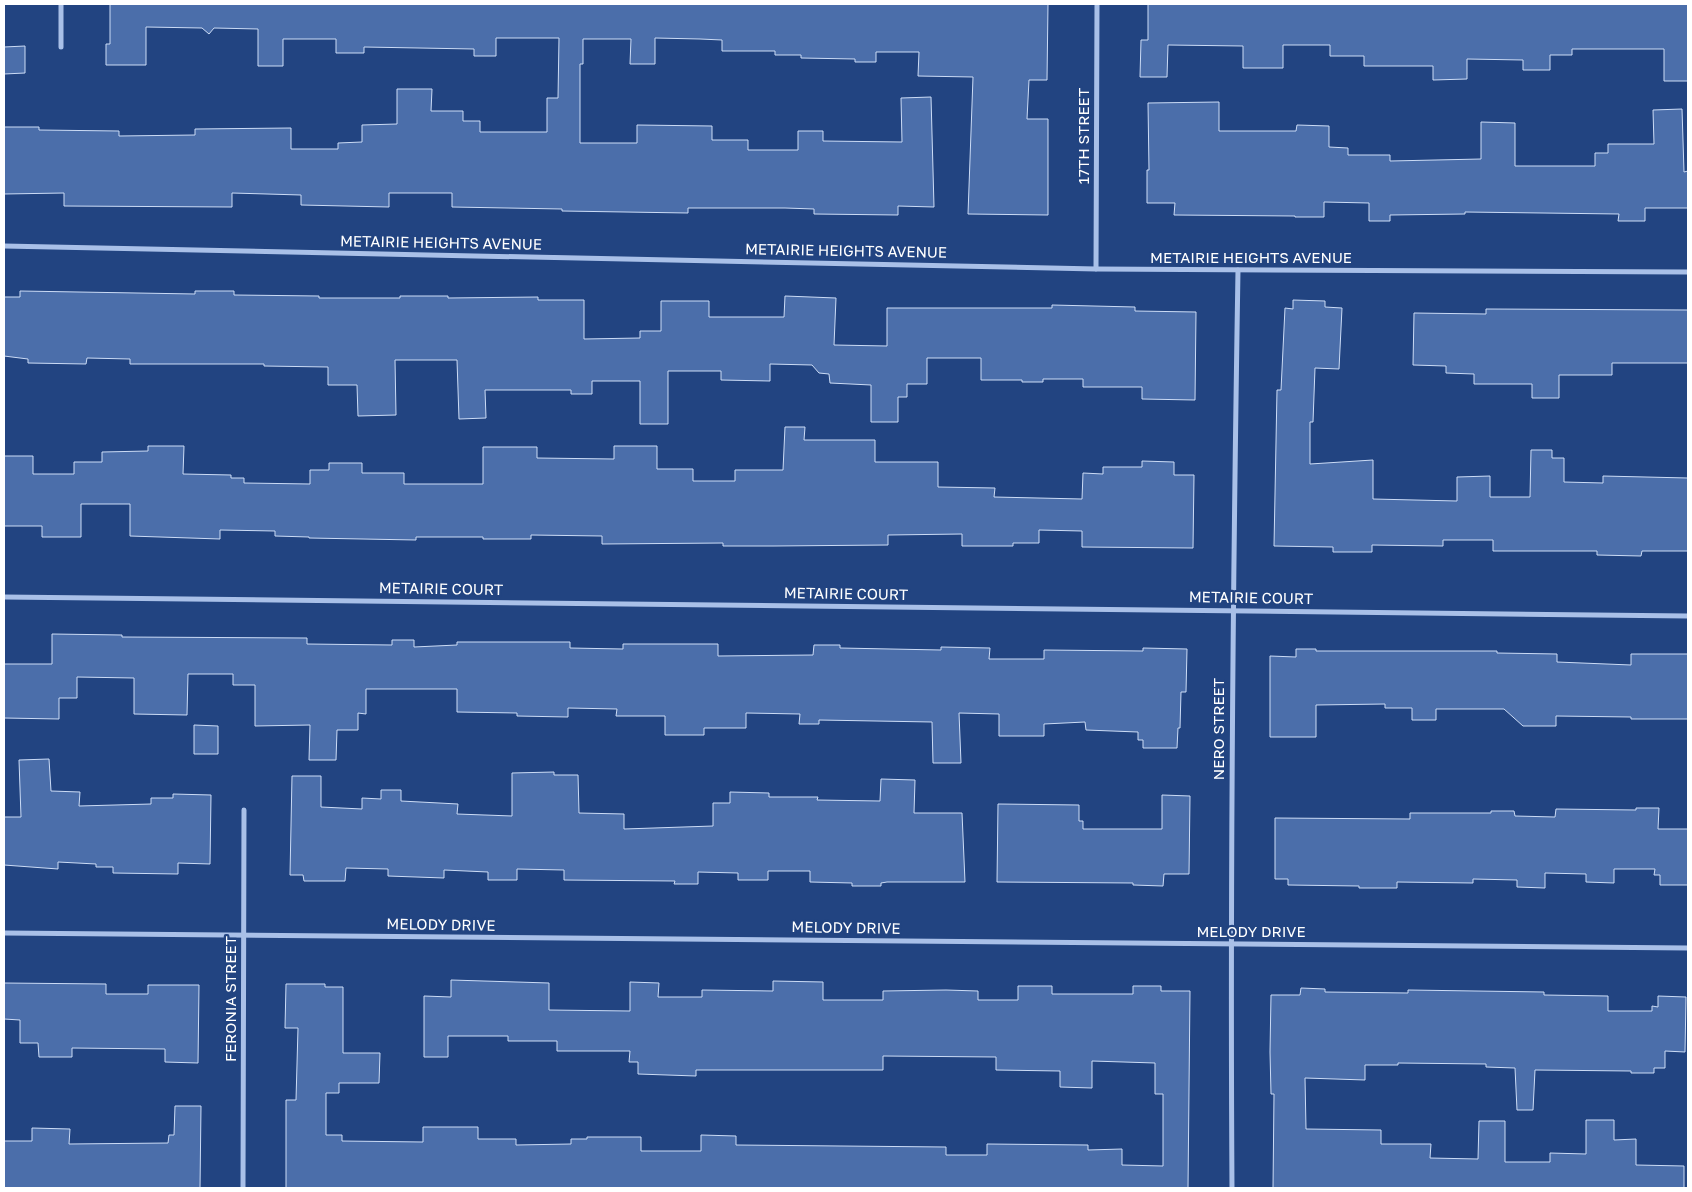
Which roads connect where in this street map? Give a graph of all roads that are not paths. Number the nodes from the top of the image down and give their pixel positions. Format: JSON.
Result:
{"nodes":[{"id":1,"x":61,"y":4,"type":"edge"},
{"id":2,"x":1098,"y":4,"type":"edge"},
{"id":3,"x":61,"y":47,"type":"dead end"},
{"id":4,"x":4,"y":246,"type":"edge"},
{"id":5,"x":1096,"y":269,"type":"junction"},
{"id":6,"x":1238,"y":270,"type":"junction"},
{"id":7,"x":1688,"y":272,"type":"edge"},
{"id":8,"x":4,"y":597,"type":"edge"},
{"id":9,"x":1233,"y":611,"type":"junction"},
{"id":10,"x":1688,"y":616,"type":"edge"},
{"id":11,"x":244,"y":810,"type":"dead end"},
{"id":12,"x":4,"y":933,"type":"edge"},
{"id":13,"x":244,"y":935,"type":"junction"},
{"id":14,"x":1231,"y":944,"type":"junction"},
{"id":15,"x":1688,"y":948,"type":"edge"},
{"id":16,"x":243,"y":1188,"type":"edge"},
{"id":17,"x":1232,"y":1188,"type":"edge"}],
"edges":[{"from":1,"to":3,"type":"street"},
{"from":2,"to":5,"type":"street","name":"17TH STREET"},
{"from":4,"to":5,"type":"street","name":"METAIRIE HEIGHTS AVENUE"},
{"from":5,"to":6,"type":"street","name":"METAIRIE HEIGHTS AVENUE"},
{"from":6,"to":7,"type":"street","name":"METAIRIE HEIGHTS AVENUE"},
{"from":6,"to":9,"type":"street","name":"NERO STREET"},
{"from":8,"to":9,"type":"street","name":"METAIRIE COURT"},
{"from":9,"to":10,"type":"street","name":"METAIRIE COURT"},
{"from":9,"to":14,"type":"street","name":"NERO STREET"},
{"from":11,"to":13,"type":"street","name":"FERONIA STREET"},
{"from":12,"to":13,"type":"street","name":"MELODY DRIVE"},
{"from":13,"to":14,"type":"street","name":"MELODY DRIVE"},
{"from":13,"to":16,"type":"street","name":"FERONIA STREET"},
{"from":14,"to":15,"type":"street","name":"MELODY DRIVE"},
{"from":14,"to":17,"type":"street","name":"NERO STREET"}]}
